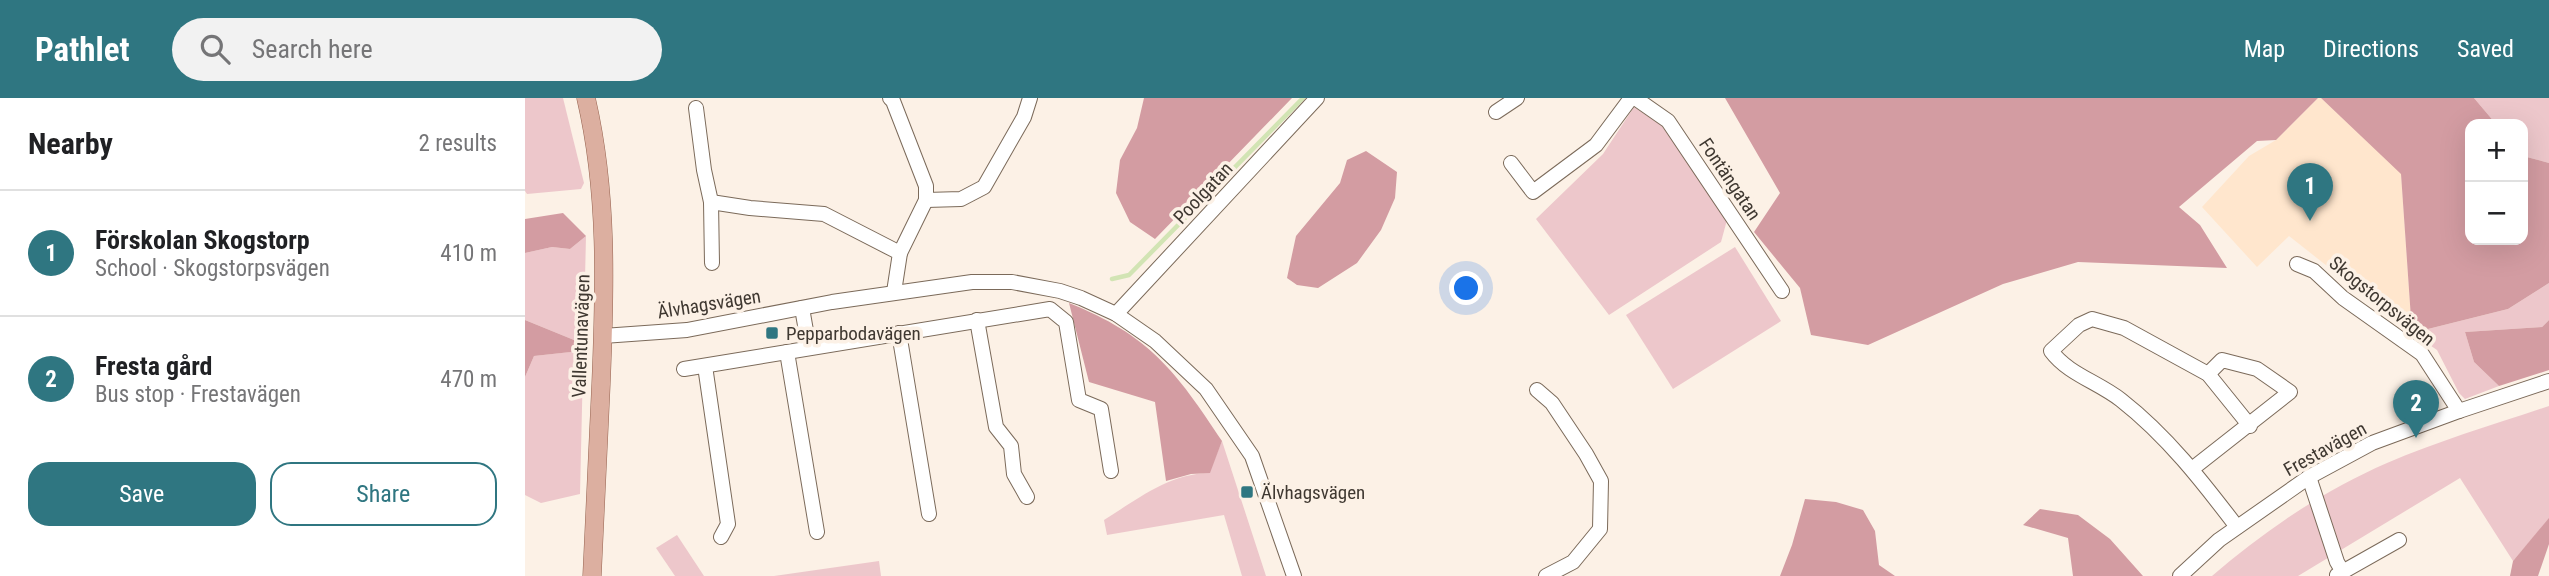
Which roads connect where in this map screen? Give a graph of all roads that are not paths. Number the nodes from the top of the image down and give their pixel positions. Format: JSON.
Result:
{"nodes":[{"id":1,"x":586,"y":98,"type":"edge"},
{"id":2,"x":890,"y":98,"type":"edge"},
{"id":3,"x":1030,"y":98,"type":"edge"},
{"id":4,"x":1317,"y":98,"type":"edge"},
{"id":5,"x":1517,"y":98,"type":"edge"},
{"id":6,"x":1633,"y":98,"type":"edge"},
{"id":7,"x":696,"y":108,"type":"dead end"},
{"id":8,"x":1496,"y":112,"type":"dead end"},
{"id":9,"x":1511,"y":163,"type":"dead end"},
{"id":10,"x":926,"y":200,"type":"junction"},
{"id":11,"x":711,"y":202,"type":"junction"},
{"id":12,"x":900,"y":253,"type":"junction"},
{"id":13,"x":712,"y":263,"type":"dead end"},
{"id":14,"x":2297,"y":264,"type":"dead end"},
{"id":15,"x":1782,"y":291,"type":"dead end"},
{"id":16,"x":894,"y":292,"type":"junction"},
{"id":17,"x":802,"y":308,"type":"junction"},
{"id":18,"x":1116,"y":314,"type":"junction"},
{"id":19,"x":977,"y":320,"type":"junction"},
{"id":20,"x":899,"y":333,"type":"junction"},
{"id":21,"x":603,"y":336,"type":"junction"},
{"id":22,"x":809,"y":348,"type":"junction"},
{"id":23,"x":787,"y":352,"type":"junction"},
{"id":24,"x":705,"y":366,"type":"junction"},
{"id":25,"x":684,"y":369,"type":"dead end"},
{"id":26,"x":2208,"y":374,"type":"junction"},
{"id":27,"x":2549,"y":381,"type":"edge"},
{"id":28,"x":1537,"y":390,"type":"dead end"},
{"id":29,"x":2459,"y":411,"type":"junction"},
{"id":30,"x":2250,"y":426,"type":"junction"},
{"id":31,"x":2192,"y":469,"type":"junction"},
{"id":32,"x":1111,"y":471,"type":"dead end"},
{"id":33,"x":2309,"y":477,"type":"junction"},
{"id":34,"x":1027,"y":497,"type":"dead end"},
{"id":35,"x":929,"y":514,"type":"dead end"},
{"id":36,"x":2237,"y":527,"type":"junction"},
{"id":37,"x":817,"y":532,"type":"dead end"},
{"id":38,"x":721,"y":537,"type":"dead end"},
{"id":39,"x":2399,"y":540,"type":"dead end"},
{"id":40,"x":2339,"y":574,"type":"edge"},
{"id":41,"x":592,"y":576,"type":"edge"},
{"id":42,"x":1294,"y":576,"type":"edge"},
{"id":43,"x":1546,"y":576,"type":"edge"},
{"id":44,"x":2180,"y":576,"type":"edge"}],
"edges":[{"from":1,"to":21,"type":"main road","name":"Vallentunavägen"},
{"from":2,"to":10,"type":"street"},
{"from":3,"to":10,"type":"street"},
{"from":4,"to":18,"type":"street","name":"Poolgatan"},
{"from":5,"to":8,"type":"street"},
{"from":6,"to":9,"type":"street"},
{"from":6,"to":15,"type":"street","name":"Fontängatan"},
{"from":7,"to":11,"type":"street"},
{"from":10,"to":12,"type":"street"},
{"from":11,"to":12,"type":"street"},
{"from":11,"to":13,"type":"street"},
{"from":12,"to":16,"type":"street"},
{"from":14,"to":29,"type":"street","name":"Skogstorpsvägen"},
{"from":16,"to":17,"type":"street","name":"Älvhagsvägen"},
{"from":16,"to":18,"type":"street","name":"Älvhagsvägen"},
{"from":17,"to":21,"type":"street","name":"Älvhagsvägen"},
{"from":17,"to":22,"type":"street"},
{"from":18,"to":42,"type":"street","name":"Älvhagsvägen"},
{"from":19,"to":20,"type":"street"},
{"from":19,"to":32,"type":"street"},
{"from":19,"to":34,"type":"street"},
{"from":20,"to":22,"type":"street"},
{"from":20,"to":35,"type":"street"},
{"from":21,"to":41,"type":"main road","name":"Vallentunavägen"},
{"from":22,"to":23,"type":"street"},
{"from":23,"to":24,"type":"street"},
{"from":23,"to":37,"type":"street"},
{"from":24,"to":25,"type":"street"},
{"from":24,"to":38,"type":"street"},
{"from":26,"to":30,"type":"street"},
{"from":26,"to":30,"type":"street"},
{"from":26,"to":31,"type":"street"},
{"from":27,"to":29,"type":"street","name":"Frestavägen"},
{"from":28,"to":43,"type":"street"},
{"from":29,"to":33,"type":"street","name":"Frestavägen"},
{"from":30,"to":31,"type":"street"},
{"from":31,"to":36,"type":"street"},
{"from":33,"to":36,"type":"street","name":"Frestavägen"},
{"from":33,"to":40,"type":"street"},
{"from":36,"to":44,"type":"street","name":"Frestavägen"},
{"from":39,"to":40,"type":"street"}]}
